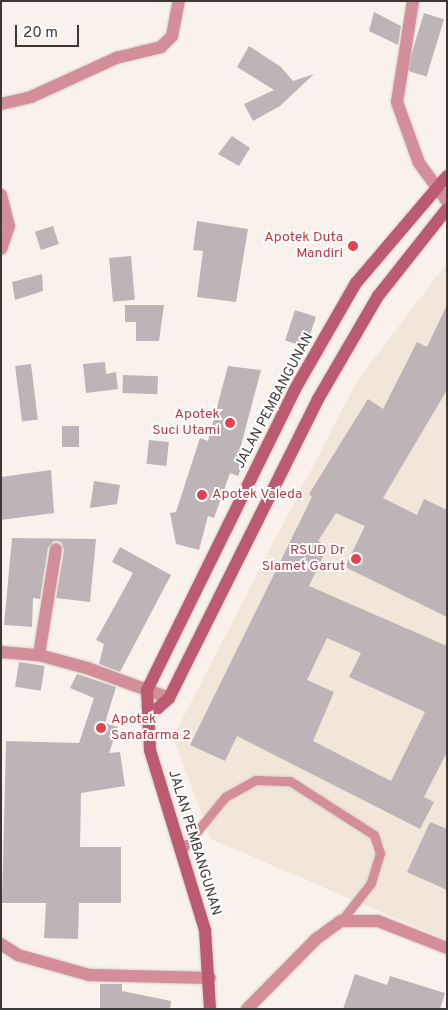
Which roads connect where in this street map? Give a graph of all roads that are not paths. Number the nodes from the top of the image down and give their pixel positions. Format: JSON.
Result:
{"nodes":[{"id":1,"x":179,"y":1,"type":"edge"},
{"id":2,"x":413,"y":1,"type":"edge"},
{"id":3,"x":1,"y":104,"type":"edge"},
{"id":4,"x":447,"y":176,"type":"edge"},
{"id":5,"x":436,"y":188,"type":"junction"},
{"id":6,"x":1,"y":195,"type":"edge"},
{"id":7,"x":447,"y":201,"type":"edge"},
{"id":8,"x":447,"y":209,"type":"edge"},
{"id":9,"x":1,"y":249,"type":"edge"},
{"id":10,"x":56,"y":549,"type":"dead end"},
{"id":11,"x":1,"y":652,"type":"edge"},
{"id":12,"x":39,"y":656,"type":"junction"},
{"id":13,"x":146,"y":690,"type":"junction"},
{"id":14,"x":169,"y":698,"type":"junction"},
{"id":15,"x":149,"y":716,"type":"junction"},
{"id":16,"x":180,"y":852,"type":"junction"},
{"id":17,"x":342,"y":921,"type":"junction"},
{"id":18,"x":1,"y":944,"type":"edge"},
{"id":19,"x":447,"y":948,"type":"edge"},
{"id":20,"x":210,"y":978,"type":"junction"},
{"id":21,"x":210,"y":1009,"type":"edge"},
{"id":22,"x":247,"y":1009,"type":"edge"}],
"edges":[{"from":1,"to":3,"type":"street"},
{"from":2,"to":5,"type":"street"},
{"from":4,"to":5,"type":"main road","name":"JALAN PEMBANGUNAN"},
{"from":5,"to":7,"type":"street"},
{"from":5,"to":13,"type":"main road","name":"JALAN PEMBANGUNAN"},
{"from":6,"to":9,"type":"street"},
{"from":8,"to":14,"type":"main road"},
{"from":10,"to":12,"type":"street"},
{"from":11,"to":12,"type":"street"},
{"from":12,"to":13,"type":"street"},
{"from":13,"to":14,"type":"street"},
{"from":13,"to":15,"type":"main road","name":"JALAN PEMBANGUNAN"},
{"from":14,"to":15,"type":"main road"},
{"from":15,"to":16,"type":"main road","name":"JALAN PEMBANGUNAN"},
{"from":16,"to":17,"type":"lane"},
{"from":16,"to":20,"type":"main road","name":"JALAN PEMBANGUNAN"},
{"from":17,"to":19,"type":"street"},
{"from":17,"to":22,"type":"street"},
{"from":18,"to":20,"type":"street"},
{"from":20,"to":21,"type":"main road","name":"JALAN PEMBANGUNAN"}]}
